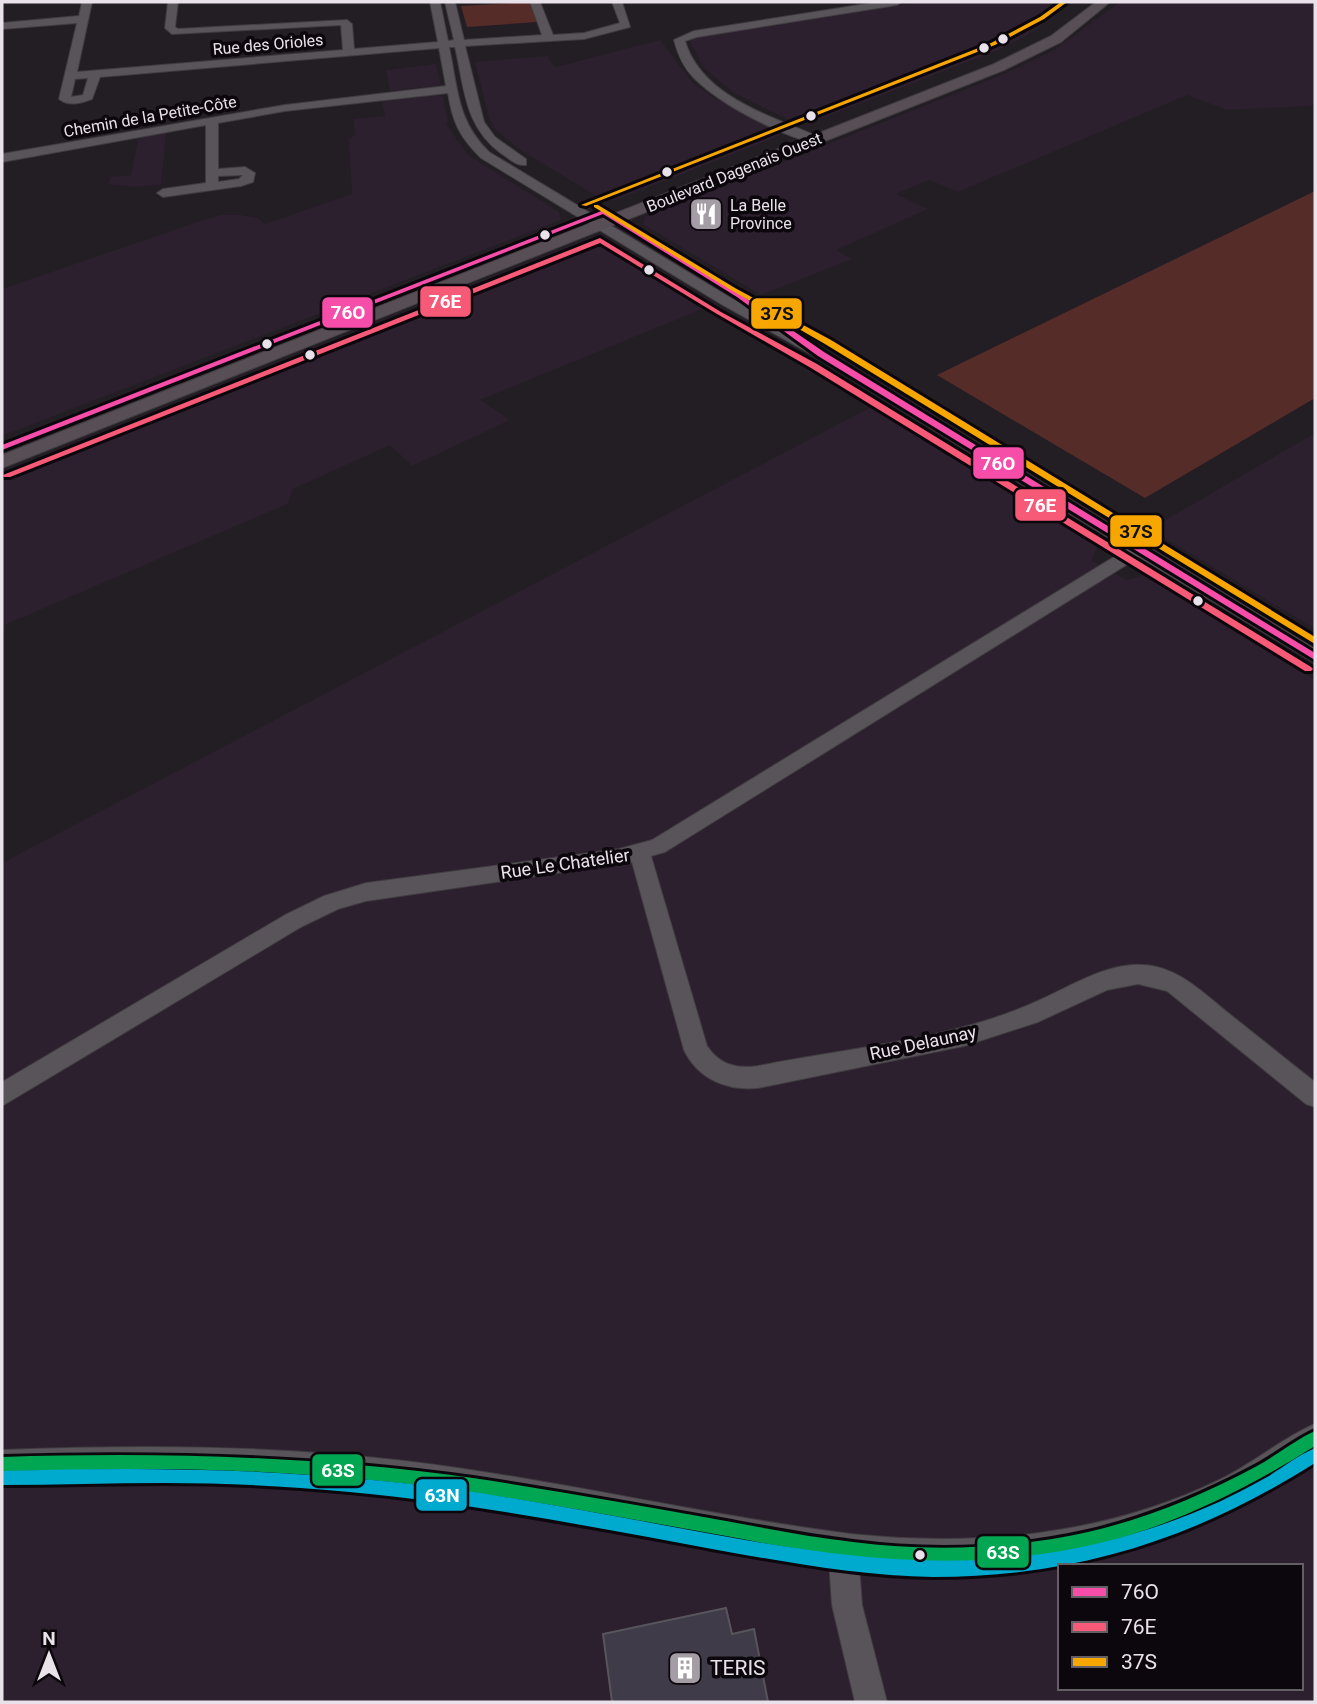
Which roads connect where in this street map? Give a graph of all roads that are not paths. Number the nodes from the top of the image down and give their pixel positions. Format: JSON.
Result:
{"nodes":[{"id":1,"x":87,"y":2,"type":"edge"},
{"id":2,"x":173,"y":2,"type":"edge"},
{"id":3,"x":435,"y":2,"type":"edge"},
{"id":4,"x":450,"y":2,"type":"edge"},
{"id":5,"x":535,"y":2,"type":"edge"},
{"id":6,"x":617,"y":2,"type":"edge"},
{"id":7,"x":897,"y":2,"type":"edge"},
{"id":8,"x":1087,"y":2,"type":"edge"},
{"id":9,"x":1104,"y":2,"type":"edge"},
{"id":10,"x":845,"y":5,"type":"edge"},
{"id":11,"x":83,"y":19,"type":"junction"},
{"id":12,"x":2,"y":26,"type":"edge"},
{"id":13,"x":549,"y":38,"type":"junction"},
{"id":14,"x":460,"y":44,"type":"junction"},
{"id":15,"x":445,"y":45,"type":"junction"},
{"id":16,"x":349,"y":53,"type":"junction"},
{"id":17,"x":95,"y":74,"type":"junction"},
{"id":18,"x":70,"y":76,"type":"junction"},
{"id":19,"x":453,"y":89,"type":"junction"},
{"id":20,"x":212,"y":121,"type":"junction"},
{"id":21,"x":809,"y":137,"type":"junction"},
{"id":22,"x":2,"y":158,"type":"edge"},
{"id":23,"x":538,"y":171,"type":"dead end"},
{"id":24,"x":559,"y":184,"type":"dead end"},
{"id":25,"x":163,"y":193,"type":"dead end"},
{"id":26,"x":602,"y":218,"type":"junction"},
{"id":27,"x":2,"y":448,"type":"edge"},
{"id":28,"x":2,"y":462,"type":"edge"},
{"id":29,"x":1139,"y":549,"type":"junction"},
{"id":30,"x":1315,"y":657,"type":"edge"},
{"id":31,"x":640,"y":853,"type":"junction"},
{"id":32,"x":2,"y":1096,"type":"edge"},
{"id":33,"x":1315,"y":1097,"type":"edge"},
{"id":34,"x":1315,"y":1438,"type":"edge"},
{"id":35,"x":2,"y":1464,"type":"edge"},
{"id":36,"x":843,"y":1549,"type":"junction"},
{"id":37,"x":871,"y":1702,"type":"edge"}],
"edges":[{"from":1,"to":11,"type":"street"},
{"from":2,"to":16,"type":"street"},
{"from":3,"to":15,"type":"street"},
{"from":4,"to":14,"type":"street"},
{"from":5,"to":13,"type":"street"},
{"from":6,"to":13,"type":"street","name":"Rue des Orioles"},
{"from":7,"to":10,"type":"street"},
{"from":8,"to":21,"type":"main road","name":"Boulevard Dagenais Ouest"},
{"from":9,"to":21,"type":"main road","name":"Boulevard Dagenais Ouest"},
{"from":10,"to":21,"type":"street"},
{"from":11,"to":12,"type":"street"},
{"from":11,"to":18,"type":"street"},
{"from":13,"to":14,"type":"street","name":"Rue des Orioles"},
{"from":14,"to":15,"type":"street","name":"Rue des Orioles"},
{"from":14,"to":23,"type":"street"},
{"from":15,"to":16,"type":"street","name":"Rue des Orioles"},
{"from":15,"to":19,"type":"street"},
{"from":16,"to":17,"type":"street","name":"Rue des Orioles"},
{"from":17,"to":18,"type":"street","name":"Rue des Orioles"},
{"from":17,"to":18,"type":"street"},
{"from":19,"to":20,"type":"street","name":"Chemin de la Petite-Côte"},
{"from":19,"to":26,"type":"street"},
{"from":20,"to":22,"type":"street","name":"Chemin de la Petite-Côte"},
{"from":20,"to":25,"type":"street"},
{"from":21,"to":26,"type":"main road","name":"Boulevard Dagenais Ouest"},
{"from":24,"to":26,"type":"street"},
{"from":26,"to":27,"type":"main road","name":"Boulevard Dagenais Ouest"},
{"from":26,"to":28,"type":"main road","name":"Boulevard Dagenais Ouest"},
{"from":26,"to":29,"type":"street"},
{"from":29,"to":30,"type":"street"},
{"from":29,"to":31,"type":"street","name":"Rue Le Chatelier"},
{"from":31,"to":32,"type":"street","name":"Rue Le Chatelier"},
{"from":31,"to":33,"type":"street","name":"Rue Delaunay"},
{"from":34,"to":36,"type":"street"},
{"from":35,"to":36,"type":"street"},
{"from":36,"to":37,"type":"street"}]}
